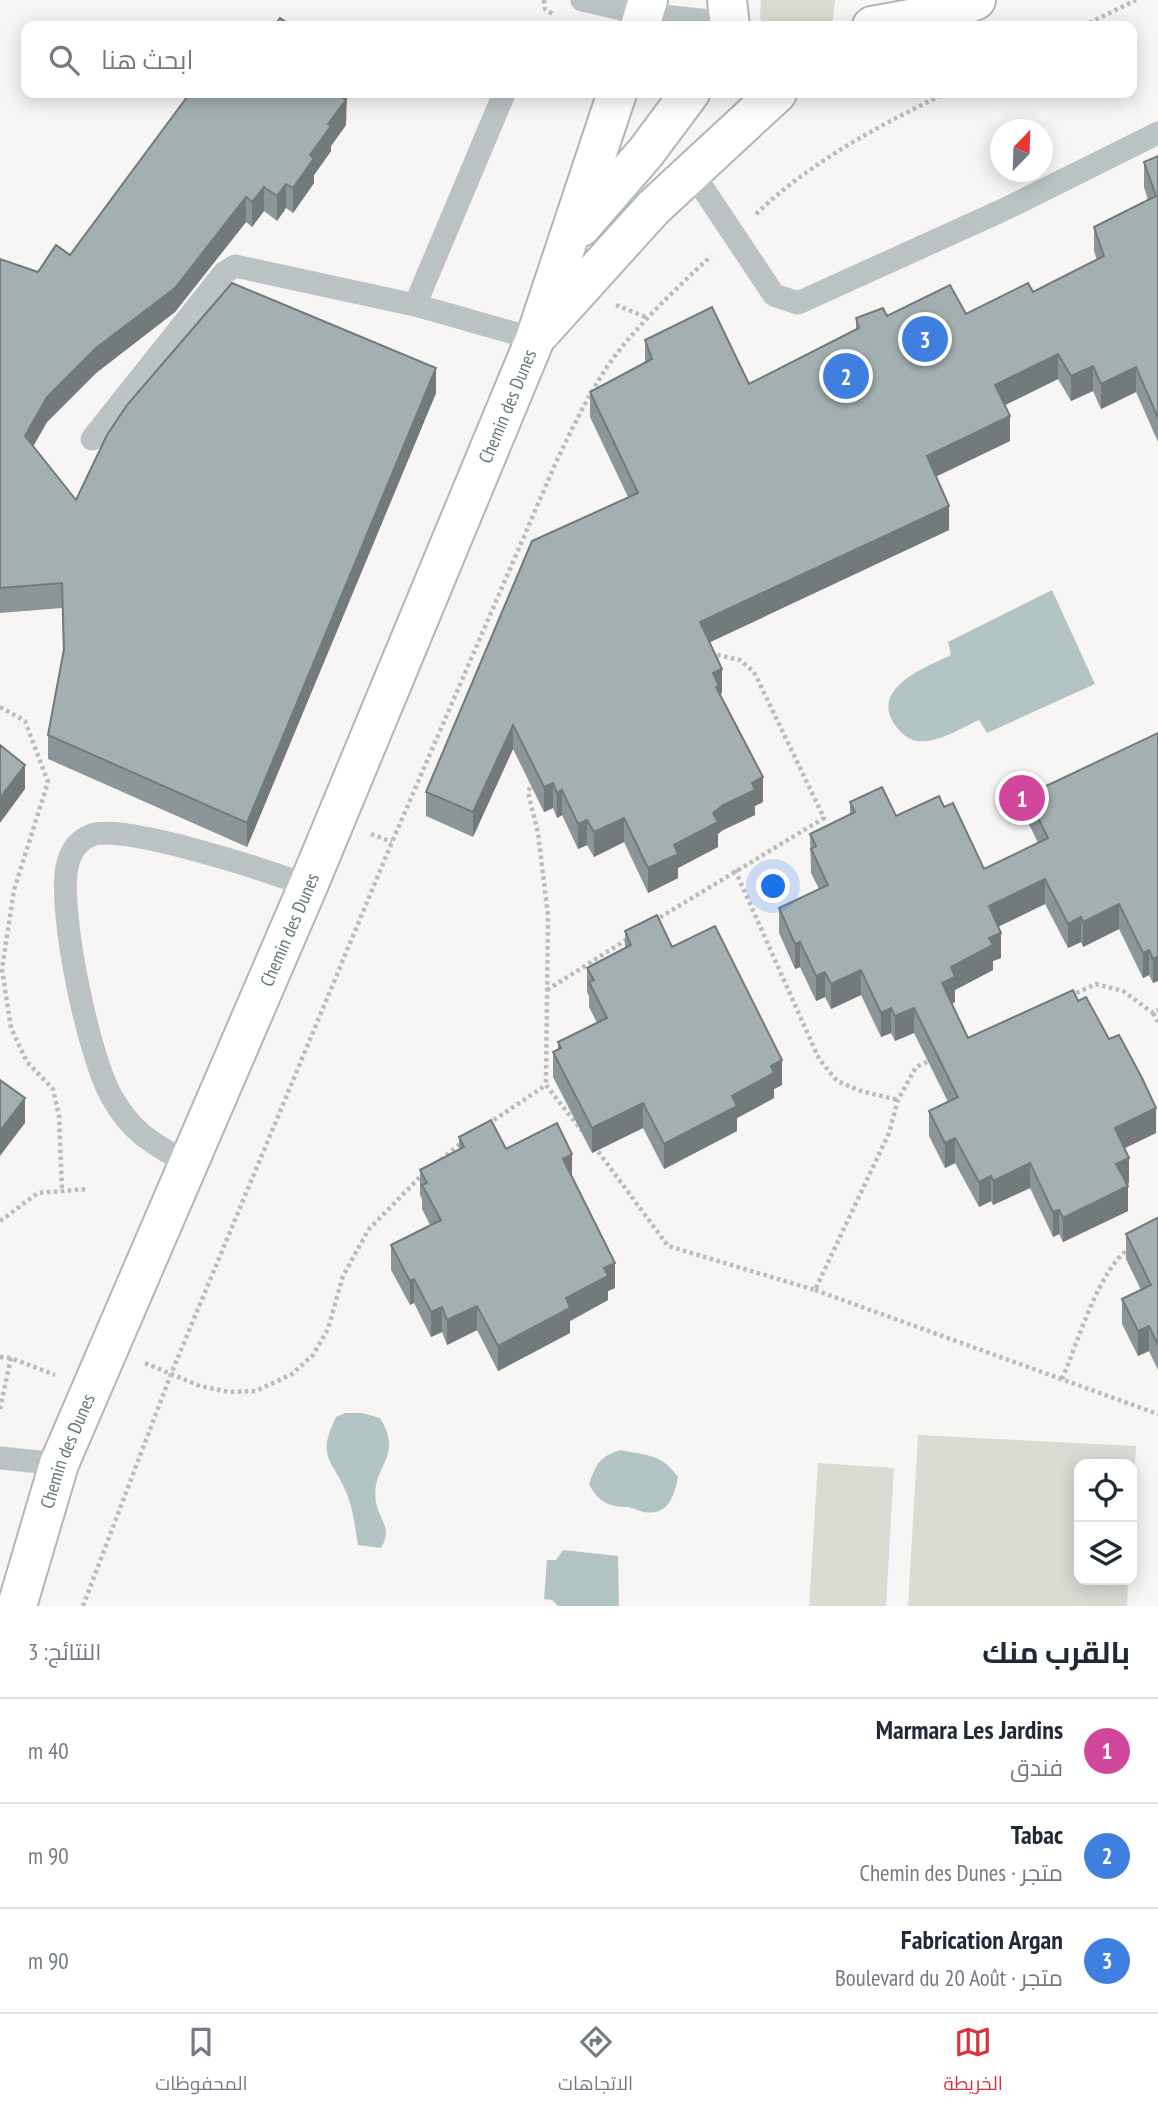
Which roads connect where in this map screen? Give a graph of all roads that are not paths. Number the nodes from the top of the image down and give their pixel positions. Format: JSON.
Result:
{"nodes":[{"id":1,"x":582,"y":0,"type":"edge"},
{"id":2,"x":854,"y":0,"type":"edge"},
{"id":3,"x":976,"y":0,"type":"edge"},
{"id":4,"x":644,"y":14,"type":"edge"},
{"id":5,"x":729,"y":16,"type":"edge"},
{"id":6,"x":852,"y":21,"type":"edge"},
{"id":7,"x":899,"y":21,"type":"edge"},
{"id":8,"x":502,"y":98,"type":"edge"},
{"id":9,"x":615,"y":98,"type":"edge"},
{"id":10,"x":686,"y":98,"type":"edge"},
{"id":11,"x":772,"y":98,"type":"edge"},
{"id":12,"x":1158,"y":134,"type":"edge"},
{"id":13,"x":692,"y":172,"type":"junction"},
{"id":14,"x":563,"y":254,"type":"junction"},
{"id":15,"x":415,"y":304,"type":"junction"},
{"id":16,"x":535,"y":339,"type":"junction"},
{"id":17,"x":92,"y":439,"type":"dead end"},
{"id":18,"x":308,"y":886,"type":"junction"},
{"id":19,"x":188,"y":1164,"type":"junction"},
{"id":20,"x":0,"y":1458,"type":"edge"},
{"id":21,"x":59,"y":1464,"type":"junction"},
{"id":22,"x":17,"y":1606,"type":"edge"}],
"edges":[{"from":1,"to":4,"type":"lane"},
{"from":2,"to":6,"type":"street"},
{"from":3,"to":7,"type":"street"},
{"from":4,"to":5,"type":"lane"},
{"from":8,"to":15,"type":"lane"},
{"from":9,"to":14,"type":"street","name":"Chemin des Dunes"},
{"from":10,"to":14,"type":"street","name":"Chemin des Dunes"},
{"from":11,"to":13,"type":"street"},
{"from":12,"to":13,"type":"lane"},
{"from":13,"to":16,"type":"street"},
{"from":14,"to":16,"type":"street","name":"Chemin des Dunes"},
{"from":15,"to":16,"type":"lane"},
{"from":15,"to":17,"type":"lane"},
{"from":16,"to":18,"type":"street","name":"Chemin des Dunes"},
{"from":18,"to":19,"type":"street","name":"Chemin des Dunes"},
{"from":18,"to":19,"type":"lane"},
{"from":19,"to":21,"type":"street","name":"Chemin des Dunes"},
{"from":20,"to":21,"type":"lane"},
{"from":21,"to":22,"type":"street","name":"Chemin des Dunes"}]}
